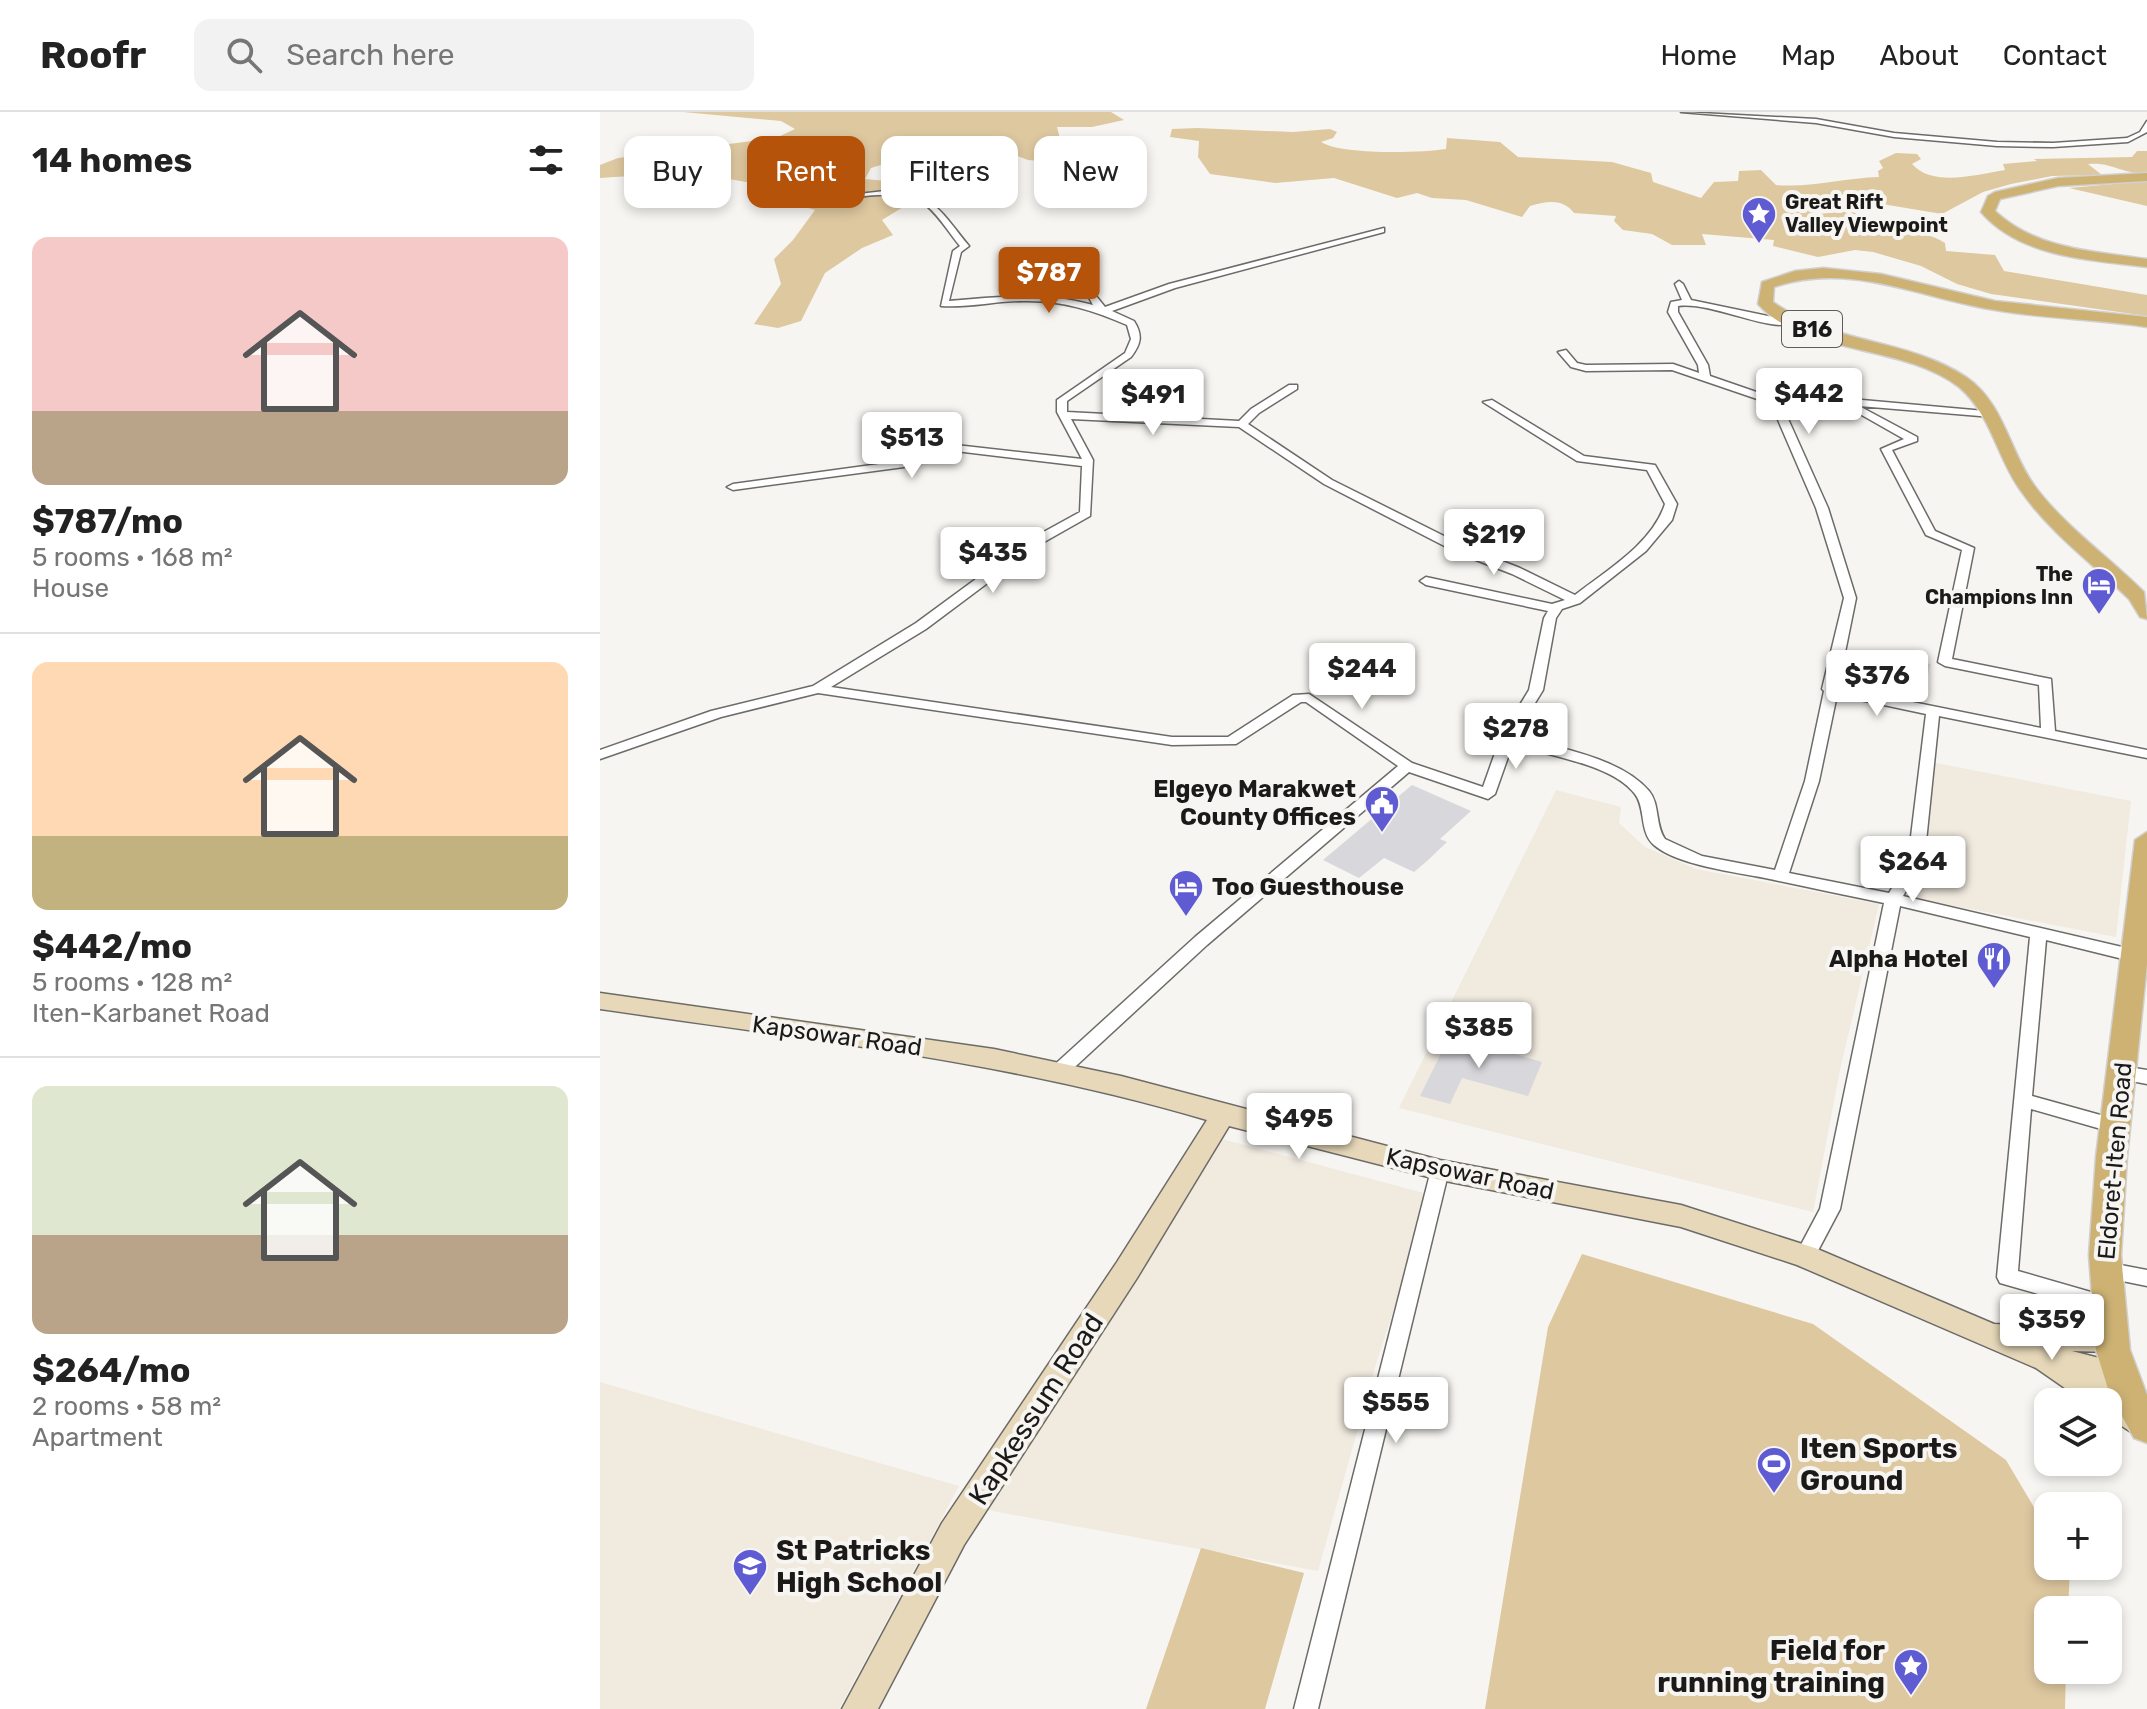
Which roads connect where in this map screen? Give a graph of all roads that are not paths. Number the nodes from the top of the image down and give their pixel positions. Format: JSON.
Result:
{"nodes":[{"id":1,"x":1685,"y":112,"type":"edge"},
{"id":2,"x":2147,"y":123,"type":"edge"},
{"id":3,"x":2147,"y":177,"type":"edge"},
{"id":4,"x":865,"y":196,"type":"edge"},
{"id":5,"x":1381,"y":230,"type":"dead end"},
{"id":6,"x":2147,"y":263,"type":"edge"},
{"id":7,"x":1679,"y":284,"type":"dead end"},
{"id":8,"x":1092,"y":294,"type":"dead end"},
{"id":9,"x":1688,"y":302,"type":"junction"},
{"id":10,"x":1104,"y":311,"type":"junction"},
{"id":11,"x":1792,"y":322,"type":"junction"},
{"id":12,"x":2147,"y":322,"type":"edge"},
{"id":13,"x":1563,"y":352,"type":"dead end"},
{"id":14,"x":1705,"y":378,"type":"junction"},
{"id":15,"x":1293,"y":387,"type":"dead end"},
{"id":16,"x":1767,"y":399,"type":"junction"},
{"id":17,"x":1488,"y":402,"type":"dead end"},
{"id":18,"x":1849,"y":405,"type":"junction"},
{"id":19,"x":1992,"y":414,"type":"junction"},
{"id":20,"x":1064,"y":416,"type":"junction"},
{"id":21,"x":1242,"y":424,"type":"junction"},
{"id":22,"x":1088,"y":463,"type":"junction"},
{"id":23,"x":733,"y":487,"type":"dead end"},
{"id":24,"x":1426,"y":581,"type":"dead end"},
{"id":25,"x":1576,"y":600,"type":"junction"},
{"id":26,"x":1556,"y":609,"type":"junction"},
{"id":27,"x":2147,"y":613,"type":"edge"},
{"id":28,"x":818,"y":689,"type":"junction"},
{"id":29,"x":1829,"y":689,"type":"junction"},
{"id":30,"x":1933,"y":711,"type":"junction"},
{"id":31,"x":2048,"y":734,"type":"junction"},
{"id":32,"x":1508,"y":736,"type":"junction"},
{"id":33,"x":2147,"y":754,"type":"edge"},
{"id":34,"x":600,"y":755,"type":"edge"},
{"id":35,"x":1407,"y":766,"type":"junction"},
{"id":36,"x":2147,"y":840,"type":"edge"},
{"id":37,"x":1780,"y":878,"type":"junction"},
{"id":38,"x":1893,"y":899,"type":"junction"},
{"id":39,"x":2038,"y":935,"type":"junction"},
{"id":40,"x":2135,"y":956,"type":"junction"},
{"id":41,"x":600,"y":1001,"type":"edge"},
{"id":42,"x":1058,"y":1072,"type":"junction"},
{"id":43,"x":2134,"y":1075,"type":"edge"},
{"id":44,"x":2023,"y":1100,"type":"junction"},
{"id":45,"x":1223,"y":1115,"type":"junction"},
{"id":46,"x":2115,"y":1126,"type":"junction"},
{"id":47,"x":1440,"y":1170,"type":"junction"},
{"id":48,"x":1805,"y":1256,"type":"junction"},
{"id":49,"x":2105,"y":1270,"type":"junction"},
{"id":50,"x":2147,"y":1278,"type":"edge"},
{"id":51,"x":2108,"y":1305,"type":"junction"},
{"id":52,"x":1995,"y":1336,"type":"junction"},
{"id":53,"x":2110,"y":1340,"type":"junction"},
{"id":54,"x":2038,"y":1356,"type":"junction"},
{"id":55,"x":2120,"y":1375,"type":"junction"},
{"id":56,"x":2145,"y":1425,"type":"edge"},
{"id":57,"x":859,"y":1709,"type":"edge"},
{"id":58,"x":1306,"y":1709,"type":"edge"}],
"edges":[{"from":1,"to":2,"type":"street"},
{"from":3,"to":6,"type":"main road"},
{"from":4,"to":10,"type":"street"},
{"from":5,"to":10,"type":"street"},
{"from":7,"to":9,"type":"street"},
{"from":8,"to":10,"type":"street"},
{"from":9,"to":11,"type":"street"},
{"from":9,"to":14,"type":"street"},
{"from":10,"to":20,"type":"street"},
{"from":11,"to":12,"type":"main road","number":"B16"},
{"from":11,"to":19,"type":"main road","number":"B16"},
{"from":13,"to":14,"type":"street"},
{"from":14,"to":16,"type":"street"},
{"from":15,"to":21,"type":"street"},
{"from":16,"to":18,"type":"street"},
{"from":16,"to":29,"type":"street"},
{"from":17,"to":25,"type":"street"},
{"from":18,"to":19,"type":"street"},
{"from":18,"to":31,"type":"street"},
{"from":19,"to":27,"type":"main road","number":"B16"},
{"from":20,"to":21,"type":"street"},
{"from":20,"to":22,"type":"street"},
{"from":21,"to":25,"type":"street"},
{"from":22,"to":23,"type":"street"},
{"from":22,"to":28,"type":"street"},
{"from":24,"to":26,"type":"street"},
{"from":25,"to":26,"type":"street"},
{"from":26,"to":32,"type":"street"},
{"from":28,"to":34,"type":"street"},
{"from":28,"to":35,"type":"street"},
{"from":29,"to":30,"type":"street"},
{"from":29,"to":37,"type":"street"},
{"from":30,"to":31,"type":"street"},
{"from":30,"to":38,"type":"street"},
{"from":31,"to":33,"type":"street"},
{"from":32,"to":35,"type":"street"},
{"from":32,"to":37,"type":"street"},
{"from":35,"to":42,"type":"street"},
{"from":36,"to":40,"type":"main road","name":"Eldoret-Iten Road"},
{"from":37,"to":38,"type":"street"},
{"from":38,"to":39,"type":"street"},
{"from":38,"to":48,"type":"street"},
{"from":39,"to":40,"type":"street"},
{"from":39,"to":44,"type":"street"},
{"from":40,"to":43,"type":"main road","name":"Eldoret-Iten Road"},
{"from":41,"to":42,"type":"main road","name":"Kapsowar Road"},
{"from":42,"to":45,"type":"main road","name":"Kapsowar Road"},
{"from":43,"to":46,"type":"main road","name":"Eldoret-Iten Road"},
{"from":44,"to":46,"type":"street"},
{"from":44,"to":51,"type":"street"},
{"from":45,"to":47,"type":"main road","name":"Kapsowar Road"},
{"from":45,"to":57,"type":"main road","name":"Kapkessum Road"},
{"from":46,"to":49,"type":"main road","name":"Eldoret-Iten Road"},
{"from":47,"to":48,"type":"main road","name":"Kapsowar Road"},
{"from":47,"to":58,"type":"street"},
{"from":48,"to":52,"type":"main road","name":"Kapsowar Road"},
{"from":49,"to":50,"type":"street"},
{"from":49,"to":51,"type":"main road","name":"Eldoret-Iten Road"},
{"from":51,"to":53,"type":"main road","name":"Eldoret-Iten Road"},
{"from":52,"to":53,"type":"main road","name":"Kapsowar Road"},
{"from":52,"to":54,"type":"main road","name":"Kapsowar Road"},
{"from":53,"to":55,"type":"main road","name":"Eldoret-Iten Road"},
{"from":54,"to":55,"type":"main road","name":"Kapsowar Road"},
{"from":54,"to":56,"type":"main road"},
{"from":55,"to":56,"type":"main road","name":"Eldoret-Iten Road"}]}
